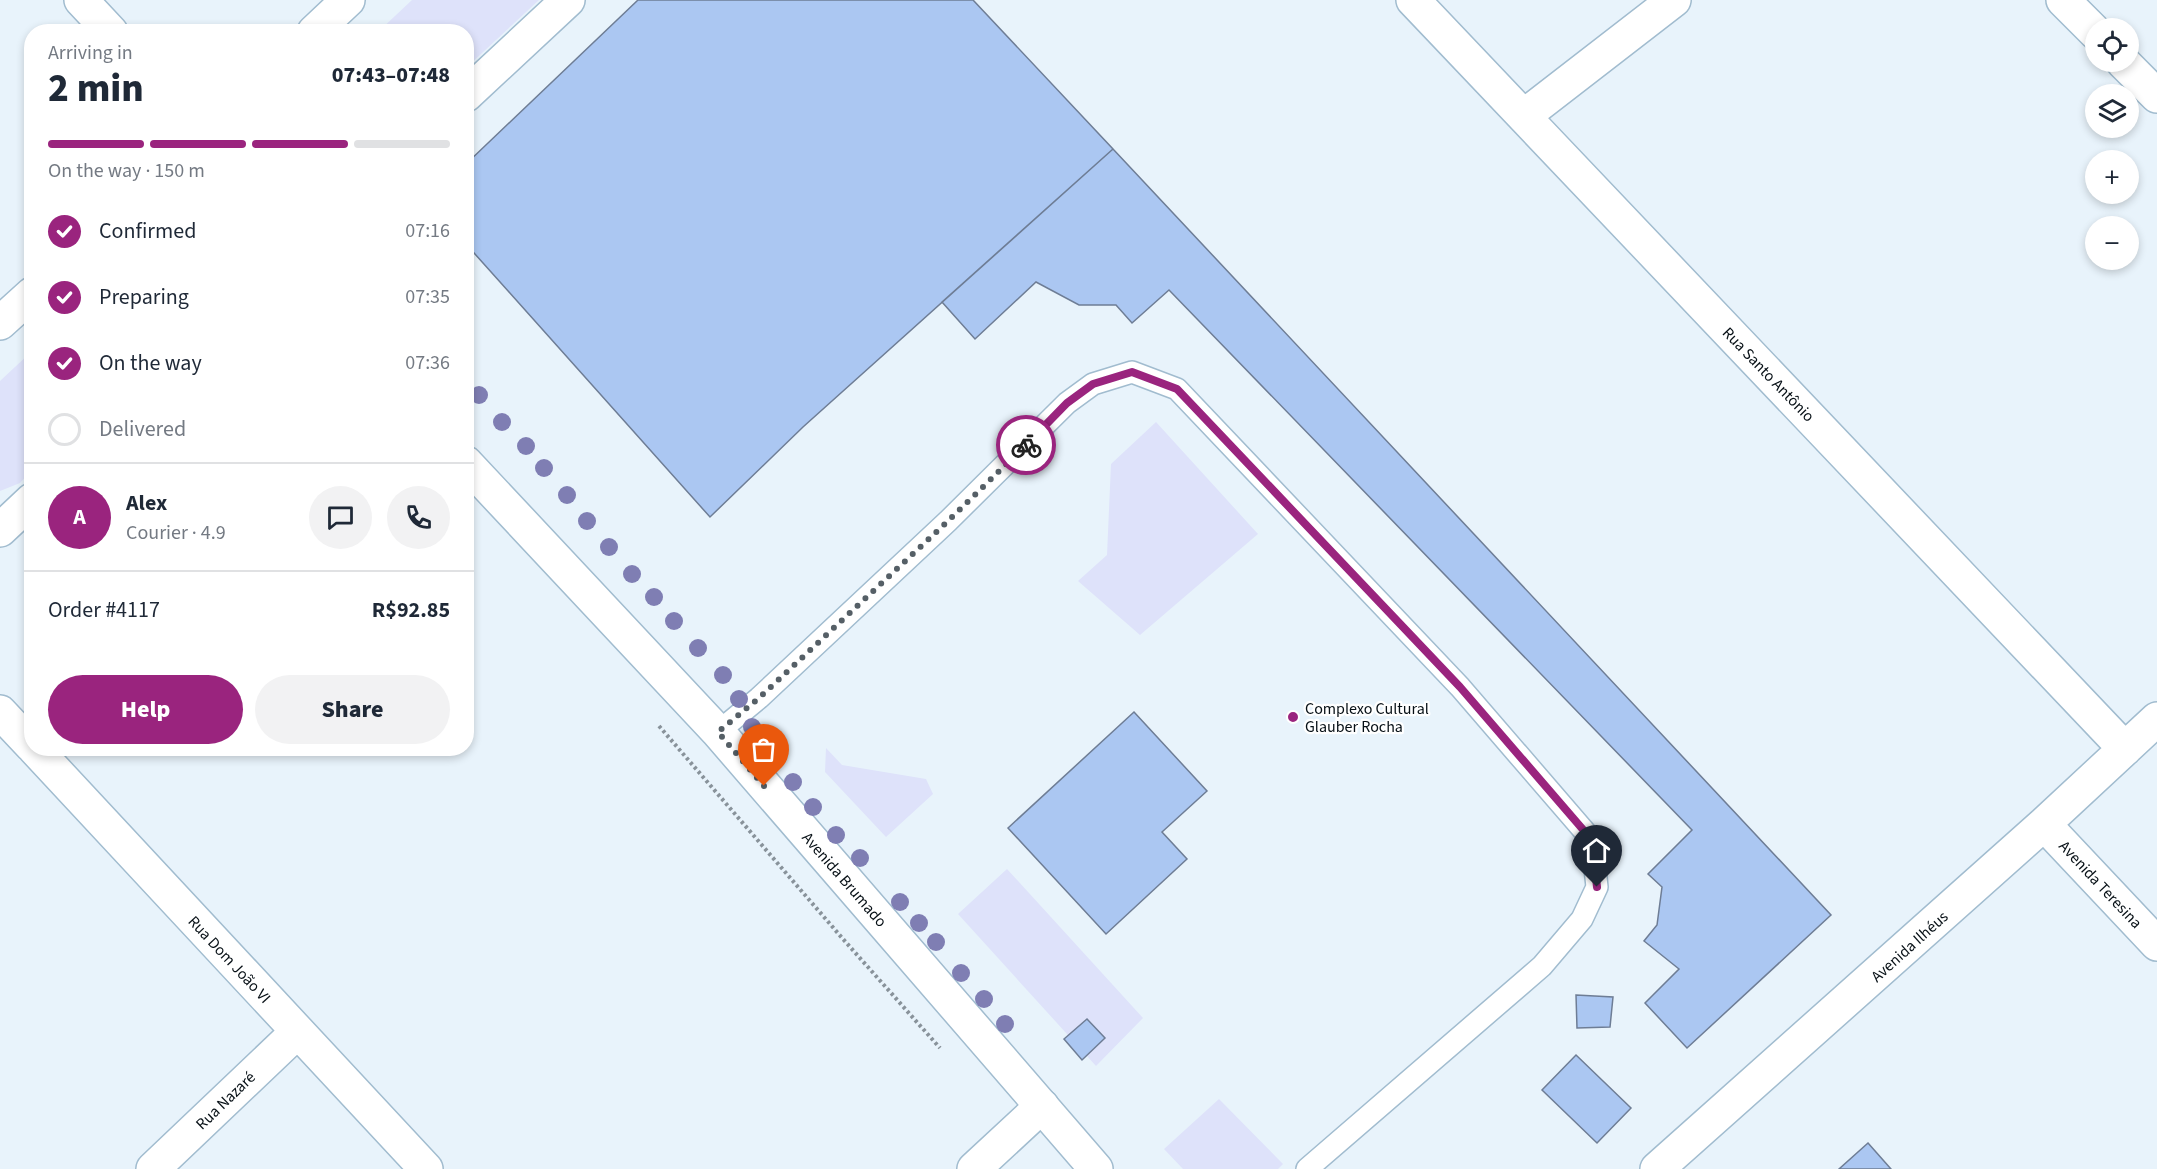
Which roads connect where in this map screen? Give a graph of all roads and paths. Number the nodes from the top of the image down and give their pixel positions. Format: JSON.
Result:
{"nodes":[{"id":1,"x":81,"y":0,"type":"edge"},
{"id":2,"x":348,"y":0,"type":"edge"},
{"id":3,"x":568,"y":0,"type":"edge"},
{"id":4,"x":1413,"y":0,"type":"edge"},
{"id":5,"x":1674,"y":0,"type":"edge"},
{"id":6,"x":2063,"y":0,"type":"edge"},
{"id":7,"x":2085,"y":22,"type":"edge"},
{"id":8,"x":104,"y":24,"type":"edge"},
{"id":9,"x":322,"y":24,"type":"edge"},
{"id":10,"x":2133,"y":72,"type":"edge"},
{"id":11,"x":474,"y":88,"type":"edge"},
{"id":12,"x":2157,"y":96,"type":"edge"},
{"id":13,"x":1524,"y":116,"type":"junction"},
{"id":14,"x":24,"y":301,"type":"edge"},
{"id":15,"x":0,"y":323,"type":"edge"},
{"id":16,"x":474,"y":472,"type":"edge"},
{"id":17,"x":24,"y":502,"type":"edge"},
{"id":18,"x":24,"y":507,"type":"edge"},
{"id":19,"x":0,"y":513,"type":"edge"},
{"id":20,"x":0,"y":530,"type":"edge"},
{"id":21,"x":0,"y":712,"type":"edge"},
{"id":22,"x":2157,"y":719,"type":"edge"},
{"id":23,"x":657,"y":723,"type":"dead end"},
{"id":24,"x":718,"y":732,"type":"junction"},
{"id":25,"x":24,"y":737,"type":"edge"},
{"id":26,"x":2125,"y":749,"type":"junction"},
{"id":27,"x":41,"y":756,"type":"edge"},
{"id":28,"x":2044,"y":824,"type":"junction"},
{"id":29,"x":2157,"y":944,"type":"edge"},
{"id":30,"x":297,"y":1032,"type":"junction"},
{"id":31,"x":945,"y":1053,"type":"dead end"},
{"id":32,"x":1042,"y":1106,"type":"junction"},
{"id":33,"x":153,"y":1169,"type":"edge"},
{"id":34,"x":426,"y":1169,"type":"edge"},
{"id":35,"x":975,"y":1169,"type":"edge"},
{"id":36,"x":1096,"y":1169,"type":"edge"},
{"id":37,"x":1307,"y":1169,"type":"edge"},
{"id":38,"x":1657,"y":1169,"type":"edge"}],
"edges":[{"from":1,"to":8,"type":"main road"},
{"from":2,"to":9,"type":"main road"},
{"from":3,"to":11,"type":"main road"},
{"from":4,"to":13,"type":"main road","name":"Rua Santo Antônio"},
{"from":5,"to":13,"type":"main road"},
{"from":6,"to":7,"type":"main road"},
{"from":10,"to":12,"type":"main road"},
{"from":13,"to":26,"type":"main road","name":"Rua Santo Antônio"},
{"from":14,"to":15,"type":"main road"},
{"from":16,"to":24,"type":"main road","name":"Avenida Brumado"},
{"from":17,"to":19,"type":"main road"},
{"from":18,"to":20,"type":"main road"},
{"from":21,"to":25,"type":"main road","name":"Rua Dom João VI"},
{"from":22,"to":26,"type":"main road","name":"Avenida Ilhéus"},
{"from":23,"to":31,"type":"path"},
{"from":24,"to":32,"type":"main road","name":"Avenida Brumado"},
{"from":24,"to":37,"type":"lane"},
{"from":26,"to":28,"type":"main road","name":"Avenida Ilhéus"},
{"from":27,"to":30,"type":"main road","name":"Rua Dom João VI"},
{"from":28,"to":29,"type":"main road","name":"Avenida Teresina"},
{"from":28,"to":38,"type":"main road","name":"Avenida Ilhéus"},
{"from":30,"to":33,"type":"main road","name":"Rua Nazaré"},
{"from":30,"to":34,"type":"main road","name":"Rua Dom João VI"},
{"from":32,"to":35,"type":"main road"},
{"from":32,"to":36,"type":"main road","name":"Avenida Brumado"}]}
